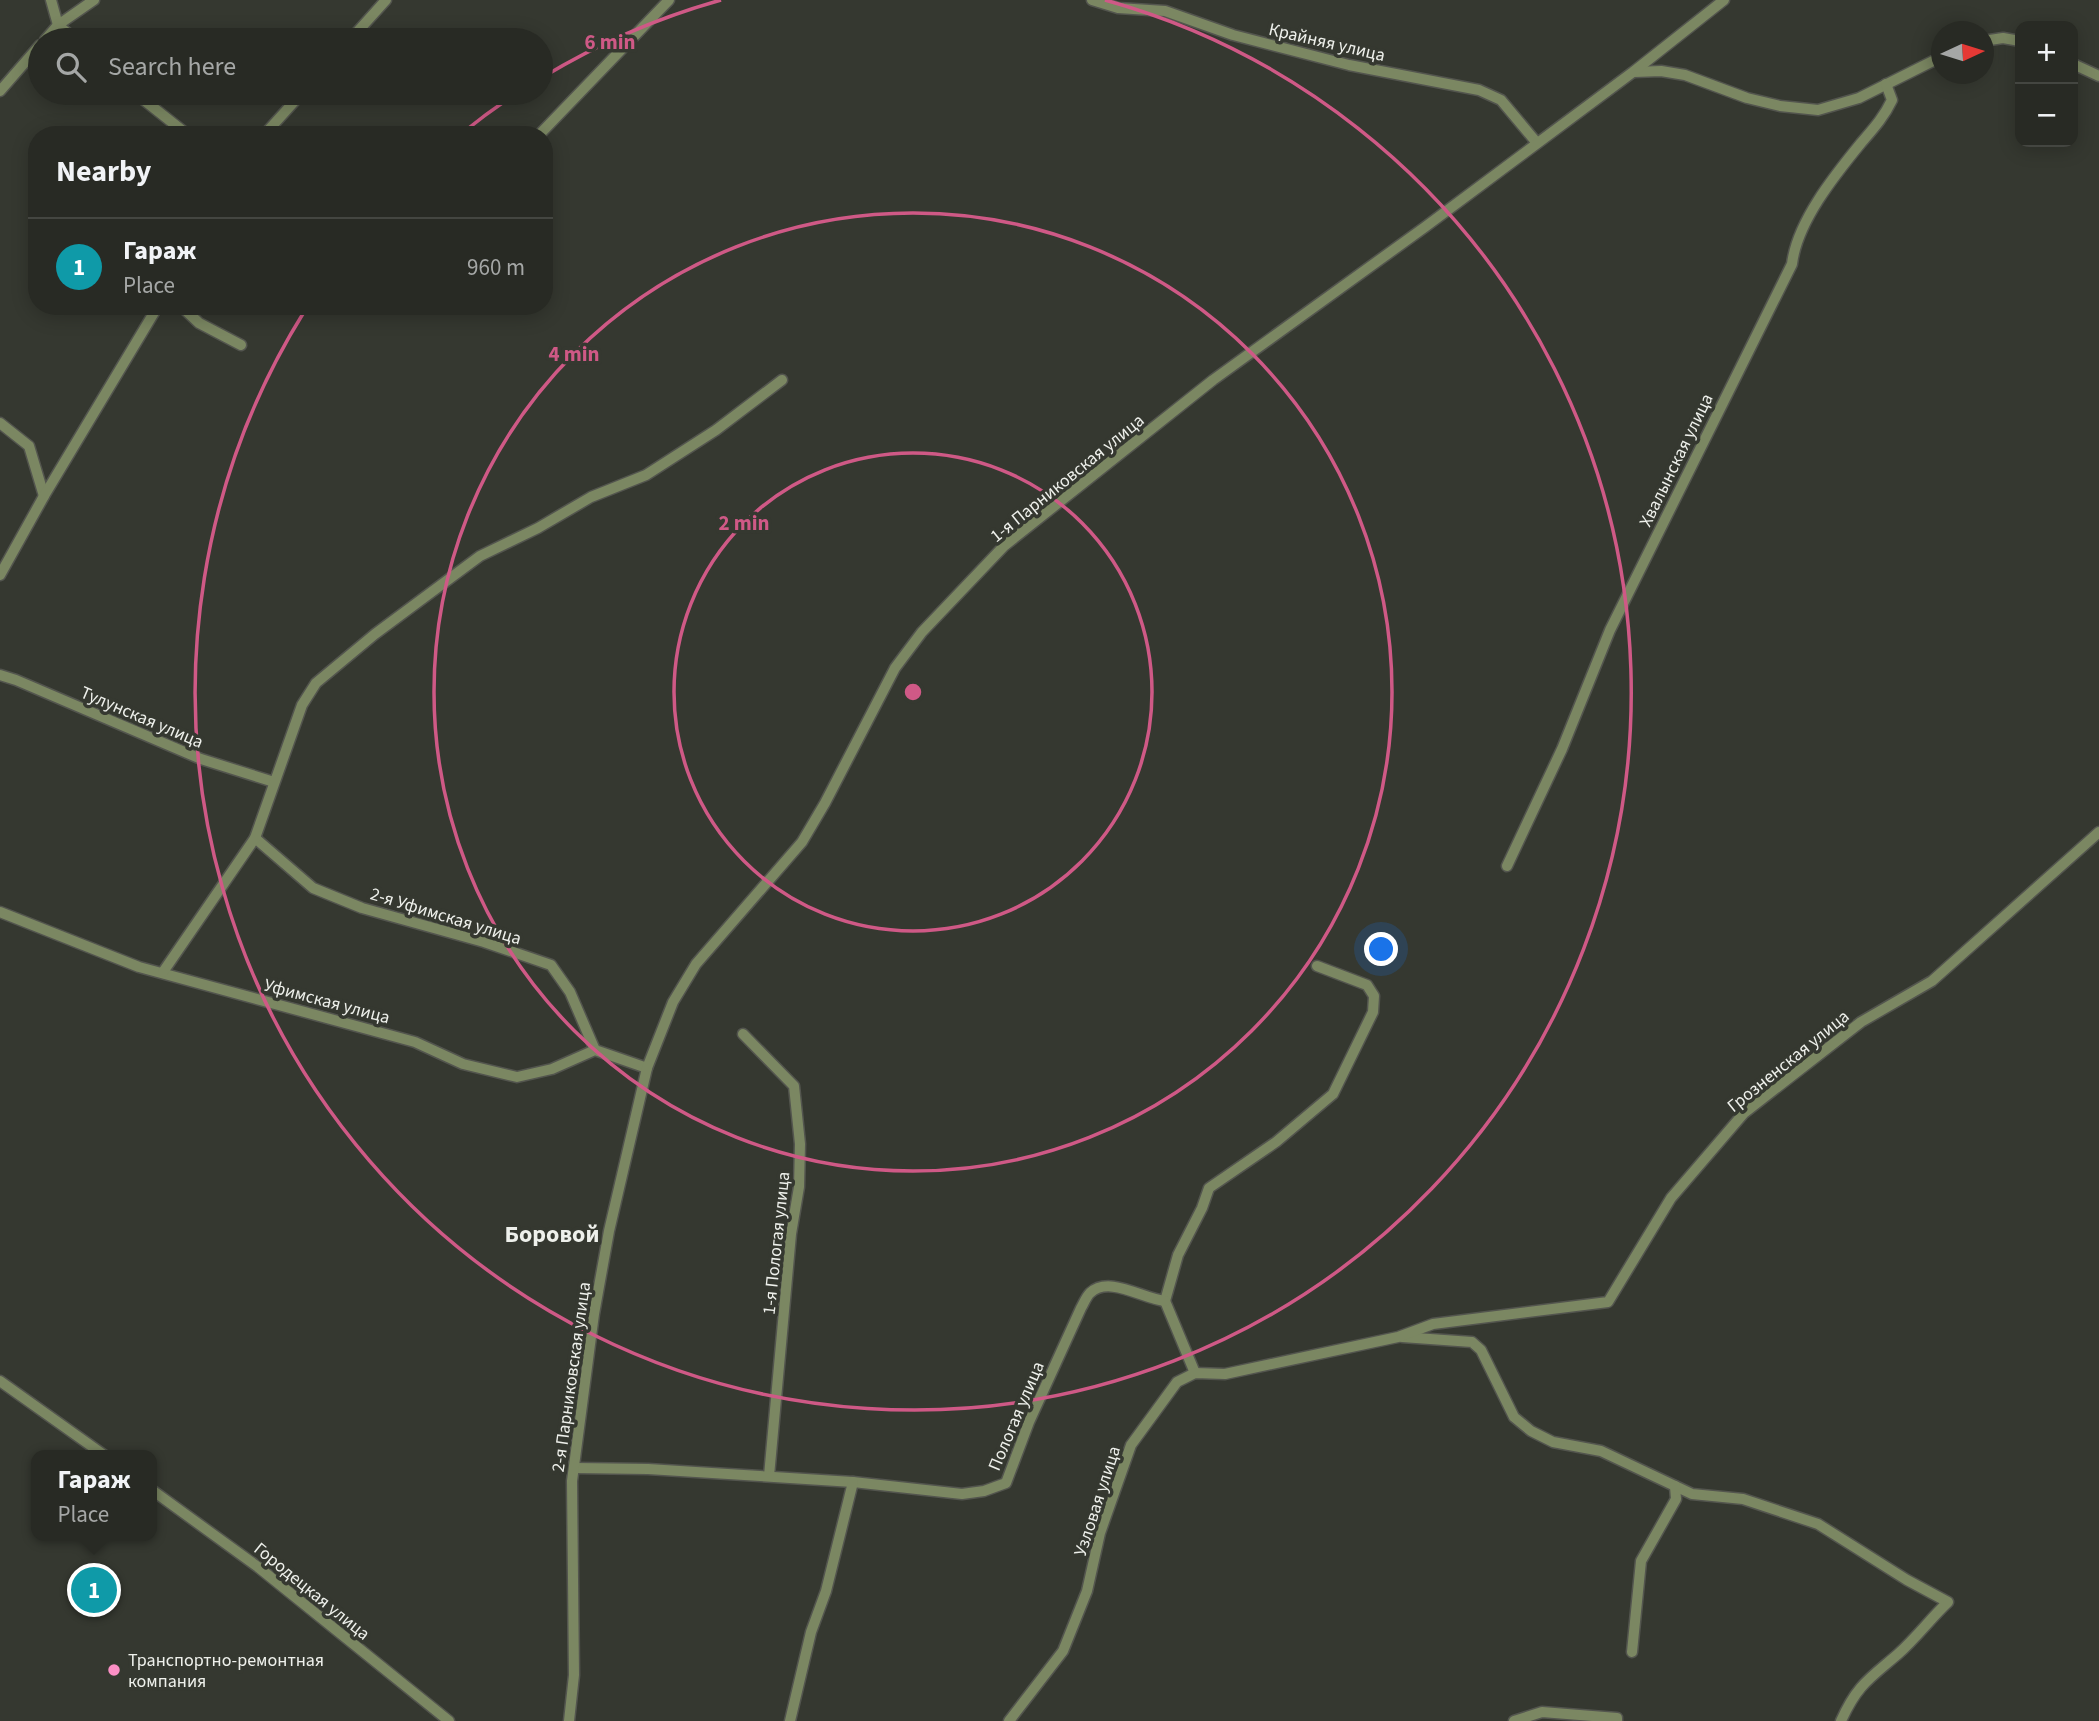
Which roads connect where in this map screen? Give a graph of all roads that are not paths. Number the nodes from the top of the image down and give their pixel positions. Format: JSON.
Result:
{"nodes":[{"id":1,"x":51,"y":0,"type":"edge"},
{"id":2,"x":94,"y":0,"type":"edge"},
{"id":3,"x":386,"y":0,"type":"edge"},
{"id":4,"x":669,"y":0,"type":"edge"},
{"id":5,"x":1092,"y":0,"type":"edge"},
{"id":6,"x":1724,"y":0,"type":"edge"},
{"id":7,"x":58,"y":25,"type":"junction"},
{"id":8,"x":55,"y":28,"type":"edge"},
{"id":9,"x":62,"y":28,"type":"edge"},
{"id":10,"x":360,"y":28,"type":"edge"},
{"id":11,"x":1994,"y":39,"type":"edge"},
{"id":12,"x":2015,"y":40,"type":"edge"},
{"id":13,"x":28,"y":59,"type":"edge"},
{"id":14,"x":1931,"y":62,"type":"edge"},
{"id":15,"x":2078,"y":66,"type":"edge"},
{"id":16,"x":1633,"y":72,"type":"junction"},
{"id":17,"x":2099,"y":76,"type":"edge"},
{"id":18,"x":1886,"y":84,"type":"junction"},
{"id":19,"x":0,"y":91,"type":"edge"},
{"id":20,"x":150,"y":105,"type":"edge"},
{"id":21,"x":291,"y":105,"type":"edge"},
{"id":22,"x":177,"y":126,"type":"edge"},
{"id":23,"x":272,"y":126,"type":"edge"},
{"id":24,"x":548,"y":126,"type":"edge"},
{"id":25,"x":1537,"y":143,"type":"junction"},
{"id":26,"x":153,"y":315,"type":"edge"},
{"id":27,"x":191,"y":315,"type":"edge"},
{"id":28,"x":241,"y":345,"type":"dead end"},
{"id":29,"x":782,"y":380,"type":"dead end"},
{"id":30,"x":0,"y":422,"type":"edge"},
{"id":31,"x":44,"y":496,"type":"junction"},
{"id":32,"x":0,"y":575,"type":"edge"},
{"id":33,"x":0,"y":676,"type":"edge"},
{"id":34,"x":274,"y":782,"type":"junction"},
{"id":35,"x":2099,"y":832,"type":"edge"},
{"id":36,"x":255,"y":838,"type":"junction"},
{"id":37,"x":1507,"y":866,"type":"dead end"},
{"id":38,"x":0,"y":912,"type":"edge"},
{"id":39,"x":1317,"y":966,"type":"dead end"},
{"id":40,"x":163,"y":972,"type":"junction"},
{"id":41,"x":743,"y":1034,"type":"dead end"},
{"id":42,"x":655,"y":1043,"type":"joint"},
{"id":43,"x":595,"y":1050,"type":"junction"},
{"id":44,"x":647,"y":1068,"type":"junction"},
{"id":45,"x":1165,"y":1301,"type":"junction"},
{"id":46,"x":1398,"y":1337,"type":"junction"},
{"id":47,"x":1195,"y":1373,"type":"junction"},
{"id":48,"x":0,"y":1381,"type":"edge"},
{"id":49,"x":97,"y":1450,"type":"edge"},
{"id":50,"x":575,"y":1468,"type":"junction"},
{"id":51,"x":769,"y":1476,"type":"junction"},
{"id":52,"x":853,"y":1482,"type":"junction"},
{"id":53,"x":1675,"y":1486,"type":"junction"},
{"id":54,"x":157,"y":1494,"type":"edge"},
{"id":55,"x":1632,"y":1652,"type":"dead end"},
{"id":56,"x":449,"y":1721,"type":"edge"},
{"id":57,"x":569,"y":1721,"type":"edge"},
{"id":58,"x":790,"y":1721,"type":"edge"},
{"id":59,"x":1009,"y":1721,"type":"edge"},
{"id":60,"x":1514,"y":1721,"type":"edge"},
{"id":61,"x":1616,"y":1721,"type":"edge"},
{"id":62,"x":1841,"y":1721,"type":"edge"}],
"edges":[{"from":1,"to":7,"type":"street"},
{"from":2,"to":7,"type":"street"},
{"from":3,"to":10,"type":"street"},
{"from":4,"to":24,"type":"street"},
{"from":5,"to":25,"type":"street","name":"Крайняя улица"},
{"from":6,"to":16,"type":"street","name":"1-я Парниковская улица"},
{"from":7,"to":8,"type":"street"},
{"from":7,"to":9,"type":"street"},
{"from":11,"to":12,"type":"street"},
{"from":13,"to":19,"type":"street"},
{"from":14,"to":18,"type":"street"},
{"from":15,"to":17,"type":"street"},
{"from":16,"to":18,"type":"street"},
{"from":16,"to":25,"type":"street","name":"1-я Парниковская улица"},
{"from":18,"to":37,"type":"street","name":"Хвалынская улица"},
{"from":20,"to":22,"type":"street"},
{"from":21,"to":23,"type":"street"},
{"from":25,"to":42,"type":"street","name":"1-я Парниковская улица"},
{"from":26,"to":31,"type":"street"},
{"from":27,"to":28,"type":"street"},
{"from":29,"to":34,"type":"street"},
{"from":30,"to":31,"type":"street"},
{"from":31,"to":32,"type":"street"},
{"from":33,"to":34,"type":"street","name":"Тулунская улица"},
{"from":34,"to":36,"type":"street"},
{"from":35,"to":46,"type":"street","name":"Грозненская улица"},
{"from":36,"to":40,"type":"street"},
{"from":36,"to":43,"type":"street","name":"2-я Уфимская улица"},
{"from":38,"to":40,"type":"street","name":"Уфимская улица"},
{"from":39,"to":45,"type":"street"},
{"from":40,"to":43,"type":"street","name":"Уфимская улица"},
{"from":41,"to":51,"type":"street","name":"1-я Пологая улица"},
{"from":42,"to":44,"type":"street","name":"2-я Парниковская улица"},
{"from":43,"to":44,"type":"street"},
{"from":44,"to":50,"type":"street","name":"2-я Парниковская улица"},
{"from":45,"to":47,"type":"street"},
{"from":45,"to":52,"type":"street","name":"Пологая улица"},
{"from":46,"to":47,"type":"street"},
{"from":46,"to":53,"type":"street"},
{"from":47,"to":59,"type":"street","name":"Узловая улица"},
{"from":48,"to":49,"type":"street"},
{"from":50,"to":51,"type":"street","name":"Пологая улица"},
{"from":50,"to":57,"type":"street","name":"2-я Парниковская улица"},
{"from":51,"to":52,"type":"street","name":"Пологая улица"},
{"from":52,"to":58,"type":"street"},
{"from":53,"to":55,"type":"street"},
{"from":53,"to":62,"type":"street"},
{"from":54,"to":56,"type":"street","name":"Городецкая улица"},
{"from":60,"to":61,"type":"street"}]}
